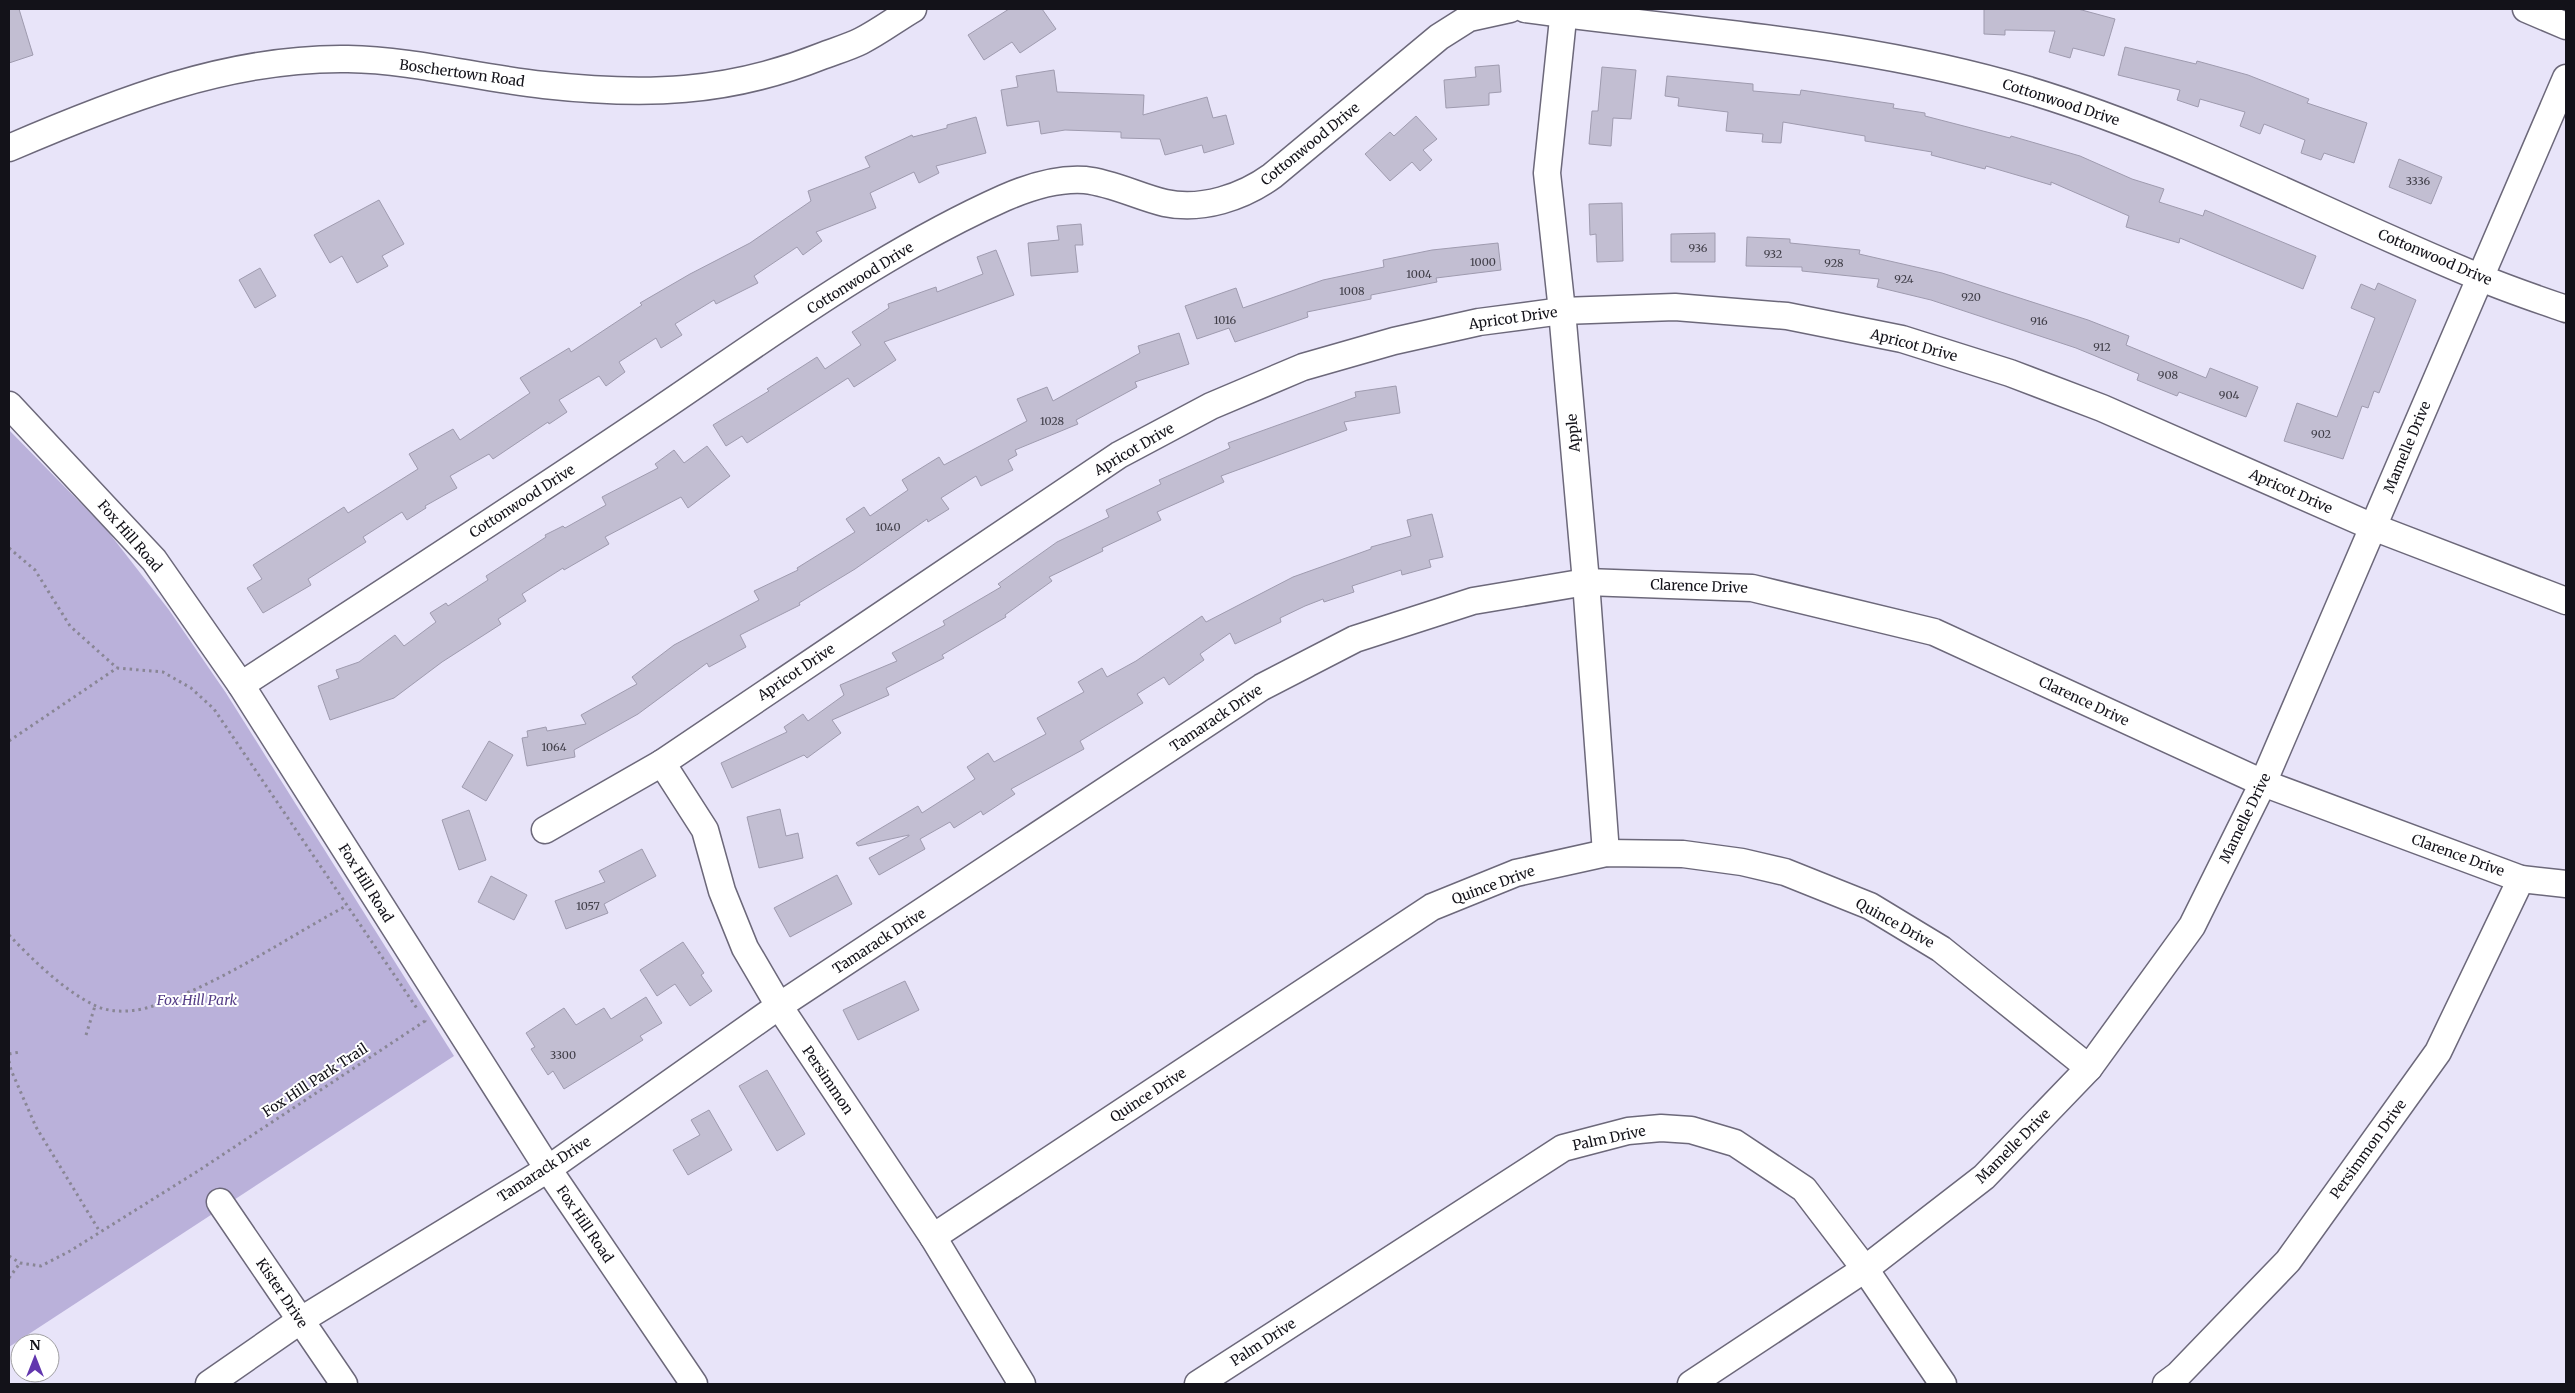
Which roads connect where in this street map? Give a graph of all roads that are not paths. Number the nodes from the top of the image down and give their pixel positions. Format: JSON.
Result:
{"nodes":[{"id":1,"x":913,"y":9,"type":"edge"},
{"id":2,"x":1510,"y":9,"type":"edge"},
{"id":3,"x":1524,"y":9,"type":"edge"},
{"id":4,"x":2526,"y":9,"type":"edge"},
{"id":5,"x":1564,"y":11,"type":"edge"},
{"id":6,"x":2566,"y":26,"type":"edge"},
{"id":7,"x":2566,"y":78,"type":"edge"},
{"id":8,"x":9,"y":148,"type":"edge"},
{"id":9,"x":2480,"y":278,"type":"junction"},
{"id":10,"x":2566,"y":309,"type":"edge"},
{"id":11,"x":1562,"y":311,"type":"junction"},
{"id":12,"x":9,"y":405,"type":"edge"},
{"id":13,"x":2373,"y":526,"type":"junction"},
{"id":14,"x":1586,"y":582,"type":"junction"},
{"id":15,"x":2566,"y":601,"type":"edge"},
{"id":16,"x":241,"y":685,"type":"junction"},
{"id":17,"x":662,"y":763,"type":"junction"},
{"id":18,"x":2263,"y":782,"type":"junction"},
{"id":19,"x":545,"y":830,"type":"dead end"},
{"id":20,"x":1606,"y":852,"type":"junction"},
{"id":21,"x":2521,"y":879,"type":"junction"},
{"id":22,"x":2566,"y":884,"type":"edge"},
{"id":23,"x":779,"y":1006,"type":"junction"},
{"id":24,"x":2089,"y":1068,"type":"junction"},
{"id":25,"x":548,"y":1168,"type":"junction"},
{"id":26,"x":220,"y":1202,"type":"dead end"},
{"id":27,"x":933,"y":1237,"type":"junction"},
{"id":28,"x":1865,"y":1269,"type":"junction"},
{"id":29,"x":301,"y":1320,"type":"junction"},
{"id":30,"x":209,"y":1384,"type":"edge"},
{"id":31,"x":344,"y":1384,"type":"edge"},
{"id":32,"x":694,"y":1384,"type":"edge"},
{"id":33,"x":1022,"y":1384,"type":"edge"},
{"id":34,"x":1198,"y":1384,"type":"edge"},
{"id":35,"x":1691,"y":1384,"type":"edge"},
{"id":36,"x":1943,"y":1384,"type":"edge"},
{"id":37,"x":2166,"y":1384,"type":"edge"}],
"edges":[{"from":1,"to":8,"type":"street","name":"Boschertown Road"},
{"from":2,"to":16,"type":"street","name":"Cottonwood Drive"},
{"from":3,"to":5,"type":"street","name":"Cottonwood Drive"},
{"from":4,"to":6,"type":"street"},
{"from":5,"to":9,"type":"street","name":"Cottonwood Drive"},
{"from":5,"to":11,"type":"street","name":"Apple"},
{"from":7,"to":9,"type":"street","name":"Mamelle Drive"},
{"from":9,"to":10,"type":"street","name":"Cottonwood Drive"},
{"from":9,"to":13,"type":"street","name":"Mamelle Drive"},
{"from":11,"to":13,"type":"street","name":"Apricot Drive"},
{"from":11,"to":14,"type":"street","name":"Apple"},
{"from":11,"to":17,"type":"street","name":"Apricot Drive"},
{"from":12,"to":16,"type":"street","name":"Fox Hill Road"},
{"from":13,"to":15,"type":"street","name":"Apricot Drive"},
{"from":13,"to":18,"type":"street","name":"Mamelle Drive"},
{"from":14,"to":18,"type":"street","name":"Clarence Drive"},
{"from":14,"to":20,"type":"street","name":"Apple"},
{"from":14,"to":23,"type":"street","name":"Tamarack Drive"},
{"from":16,"to":25,"type":"street","name":"Fox Hill Road"},
{"from":17,"to":19,"type":"street","name":"Apricot Drive"},
{"from":17,"to":23,"type":"street","name":"Persimmon"},
{"from":18,"to":21,"type":"street","name":"Clarence Drive"},
{"from":18,"to":24,"type":"street","name":"Mamelle Drive"},
{"from":20,"to":24,"type":"street","name":"Quince Drive"},
{"from":20,"to":27,"type":"street","name":"Quince Drive"},
{"from":21,"to":22,"type":"street","name":"Clarence Drive"},
{"from":21,"to":37,"type":"street","name":"Persimmon Drive"},
{"from":23,"to":25,"type":"street","name":"Tamarack Drive"},
{"from":23,"to":27,"type":"street","name":"Persimmon"},
{"from":24,"to":28,"type":"street","name":"Mamelle Drive"},
{"from":25,"to":29,"type":"street","name":"Tamarack Drive"},
{"from":25,"to":32,"type":"street","name":"Fox Hill Road"},
{"from":26,"to":29,"type":"street","name":"Kister Drive"},
{"from":27,"to":33,"type":"street","name":"Persimmon"},
{"from":28,"to":34,"type":"street","name":"Palm Drive"},
{"from":28,"to":35,"type":"street","name":"Mamelle Drive"},
{"from":28,"to":36,"type":"street","name":"Palm Drive"},
{"from":29,"to":30,"type":"street","name":"Tamarack Drive"},
{"from":29,"to":31,"type":"street","name":"Kister Drive"}]}
